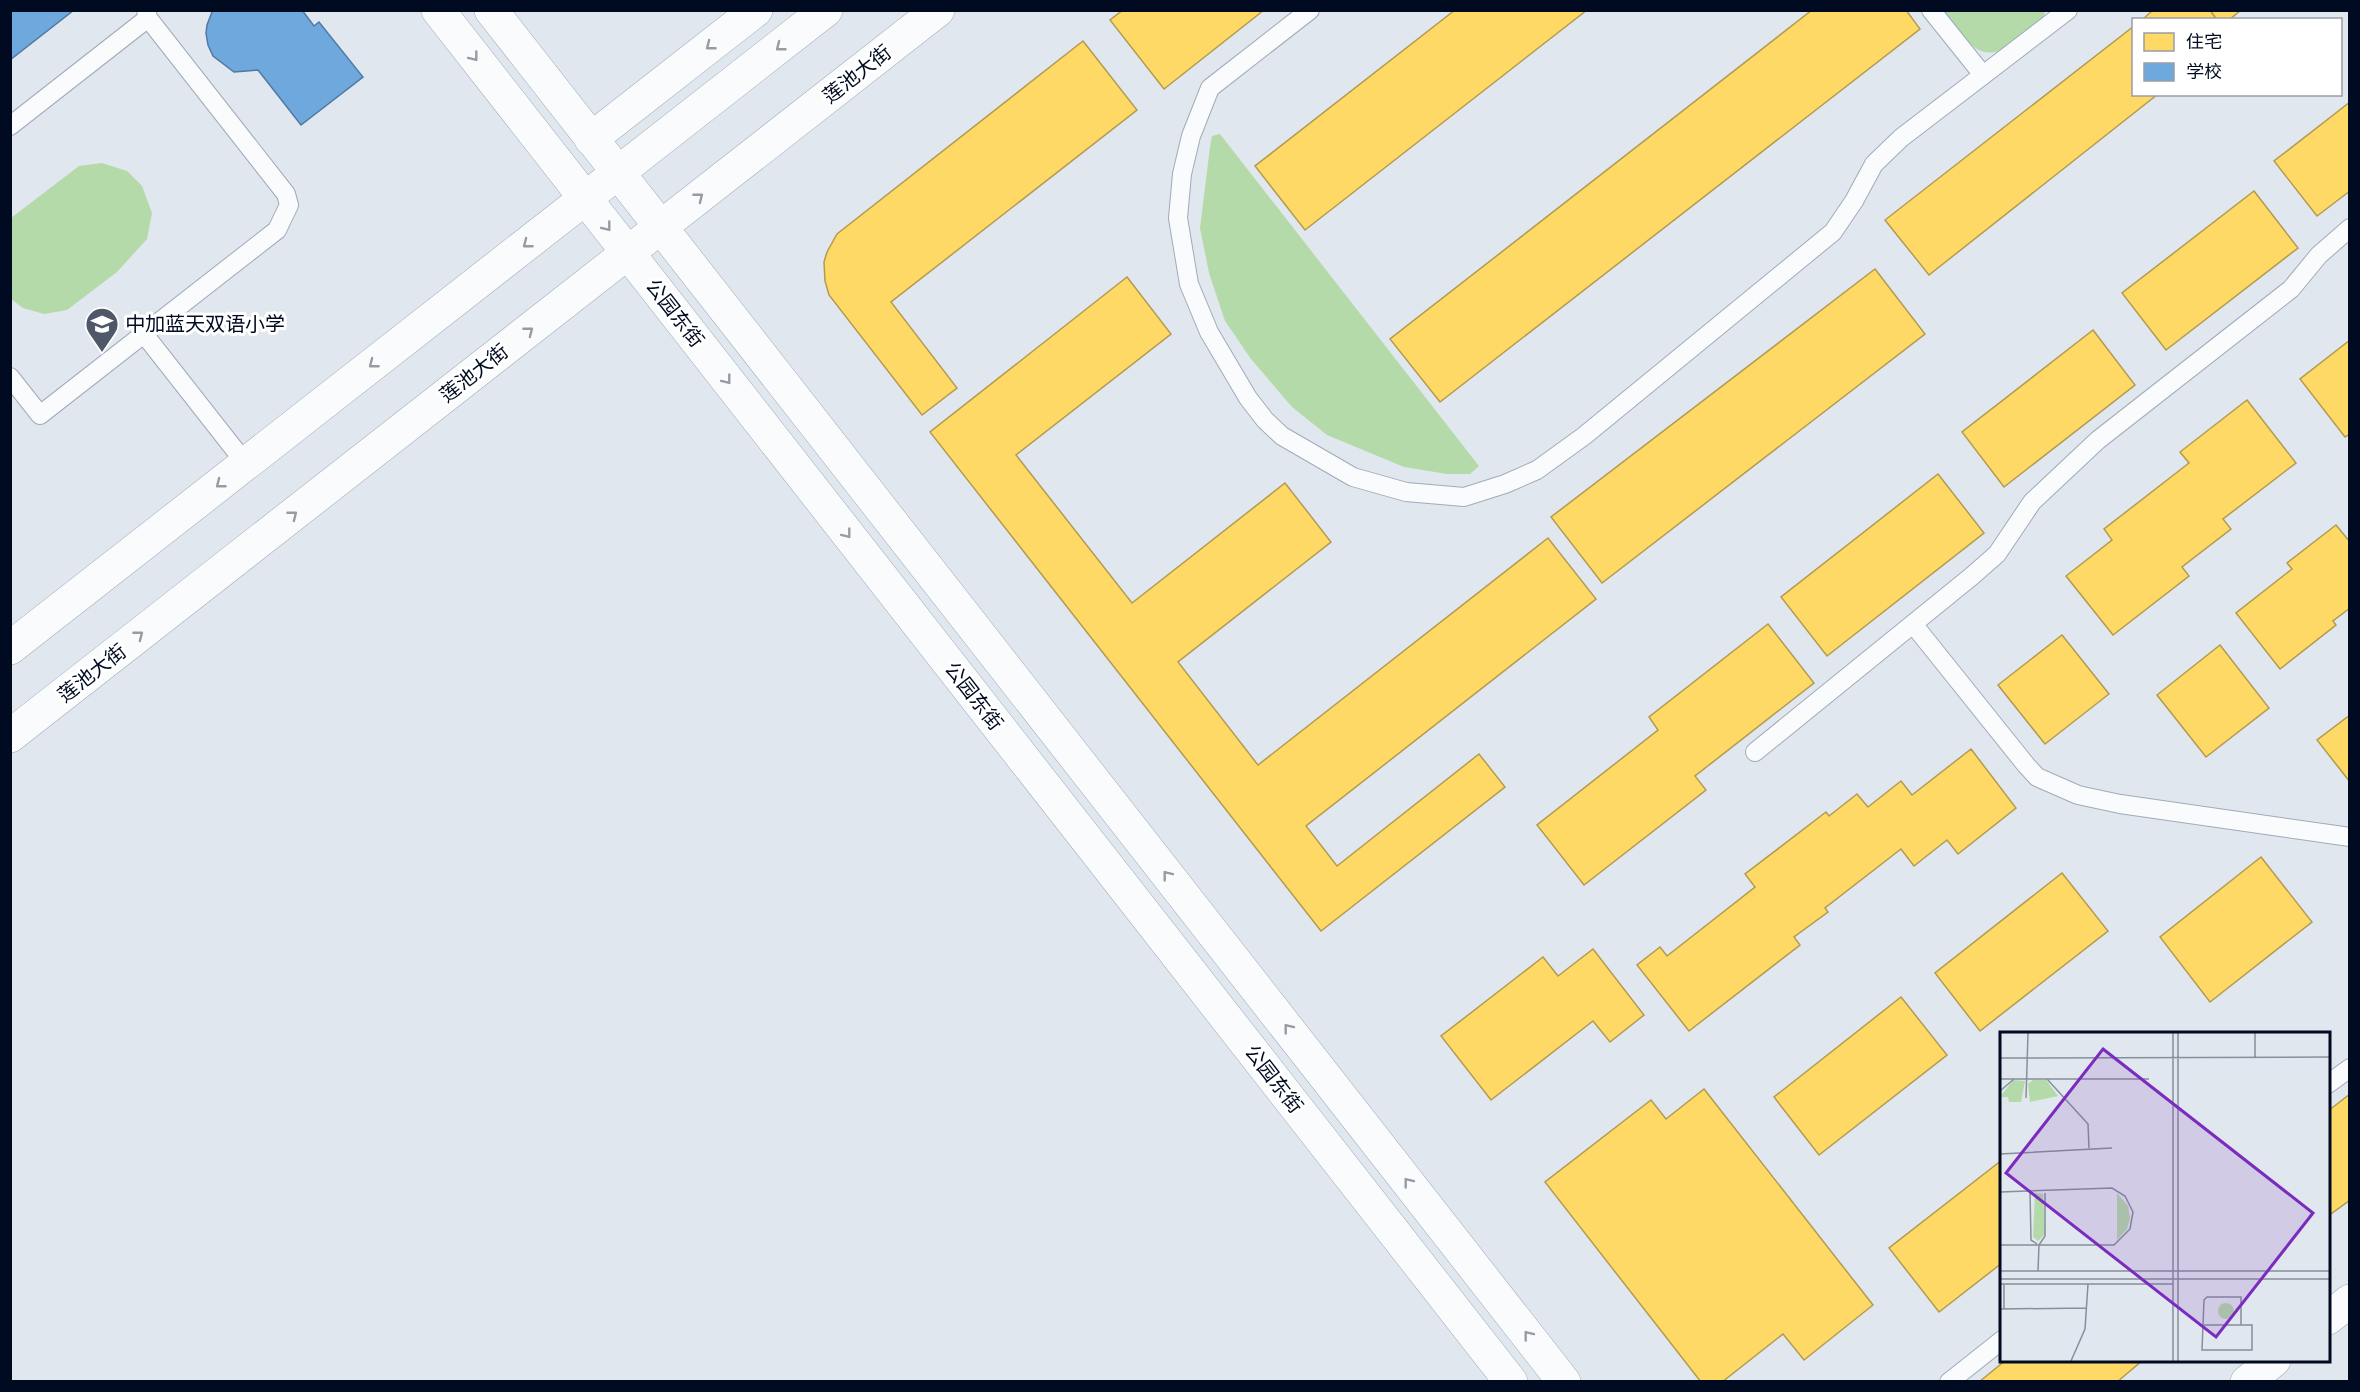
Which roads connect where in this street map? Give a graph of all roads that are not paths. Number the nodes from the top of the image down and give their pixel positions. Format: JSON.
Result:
{"nodes":[{"id":1,"x":438,"y":10,"type":"edge"},
{"id":2,"x":491,"y":10,"type":"edge"},
{"id":3,"x":756,"y":10,"type":"edge"},
{"id":4,"x":826,"y":10,"type":"edge"},
{"id":5,"x":938,"y":10,"type":"edge"},
{"id":6,"x":1310,"y":10,"type":"edge"},
{"id":7,"x":1931,"y":10,"type":"edge"},
{"id":8,"x":2068,"y":10,"type":"edge"},
{"id":9,"x":147,"y":14,"type":"edge"},
{"id":10,"x":1983,"y":75,"type":"junction"},
{"id":11,"x":10,"y":126,"type":"edge"},
{"id":12,"x":591,"y":139,"type":"junction"},
{"id":13,"x":618,"y":173,"type":"junction"},
{"id":14,"x":585,"y":199,"type":"junction"},
{"id":15,"x":661,"y":228,"type":"junction"},
{"id":16,"x":2349,"y":228,"type":"edge"},
{"id":17,"x":628,"y":254,"type":"junction"},
{"id":18,"x":144,"y":334,"type":"junction"},
{"id":19,"x":10,"y":377,"type":"edge"},
{"id":20,"x":246,"y":464,"type":"junction"},
{"id":21,"x":1913,"y":624,"type":"junction"},
{"id":22,"x":10,"y":648,"type":"edge"},
{"id":23,"x":10,"y":736,"type":"edge"},
{"id":24,"x":1755,"y":752,"type":"dead end"},
{"id":25,"x":2349,"y":837,"type":"edge"},
{"id":26,"x":2349,"y":1068,"type":"edge"},
{"id":27,"x":2330,"y":1082,"type":"edge"},
{"id":28,"x":2349,"y":1301,"type":"edge"},
{"id":29,"x":2330,"y":1315,"type":"edge"},
{"id":30,"x":2000,"y":1341,"type":"edge"},
{"id":31,"x":2272,"y":1362,"type":"edge"},
{"id":32,"x":1510,"y":1382,"type":"edge"},
{"id":33,"x":1564,"y":1382,"type":"edge"},
{"id":34,"x":1949,"y":1382,"type":"edge"},
{"id":35,"x":2247,"y":1382,"type":"edge"}],
"edges":[{"from":1,"to":14,"type":"street","name":"公园东街","one_way":true},
{"from":2,"to":12,"type":"street"},
{"from":3,"to":12,"type":"street","one_way":true},
{"from":4,"to":13,"type":"street","one_way":true},
{"from":15,"to":5,"type":"street","name":"莲池大街","one_way":true},
{"from":6,"to":10,"type":"lane"},
{"from":7,"to":10,"type":"lane"},
{"from":8,"to":10,"type":"lane"},
{"from":9,"to":11,"type":"lane"},
{"from":9,"to":18,"type":"lane"},
{"from":12,"to":13,"type":"street"},
{"from":13,"to":14,"type":"street"},
{"from":13,"to":15,"type":"street"},
{"from":14,"to":17,"type":"street","name":"公园东街","one_way":true},
{"from":14,"to":20,"type":"street","one_way":true},
{"from":15,"to":17,"type":"street","name":"莲池大街"},
{"from":33,"to":15,"type":"street","one_way":true},
{"from":16,"to":21,"type":"lane"},
{"from":23,"to":17,"type":"street","name":"莲池大街","one_way":true},
{"from":17,"to":32,"type":"street","name":"公园东街","one_way":true},
{"from":18,"to":19,"type":"lane"},
{"from":18,"to":20,"type":"lane"},
{"from":20,"to":22,"type":"street","one_way":true},
{"from":21,"to":24,"type":"lane"},
{"from":21,"to":25,"type":"lane"},
{"from":26,"to":27,"type":"lane"},
{"from":28,"to":29,"type":"street"},
{"from":30,"to":34,"type":"lane"},
{"from":31,"to":35,"type":"street"}]}
